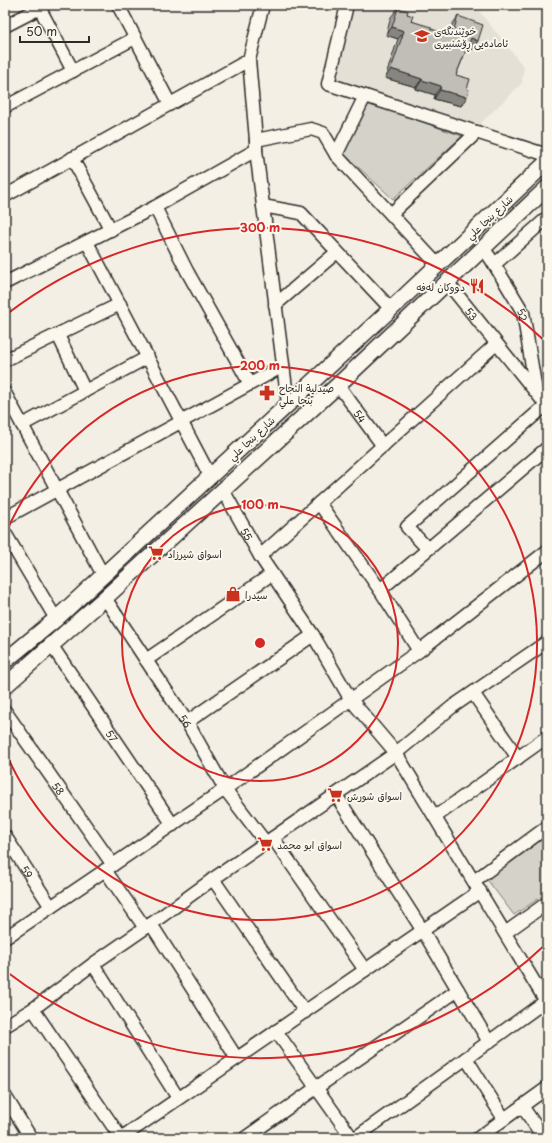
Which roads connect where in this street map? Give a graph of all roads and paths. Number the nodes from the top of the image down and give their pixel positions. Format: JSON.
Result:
{"nodes":[{"id":1,"x":118,"y":5,"type":"edge"},
{"id":2,"x":263,"y":5,"type":"edge"},
{"id":3,"x":347,"y":5,"type":"edge"},
{"id":4,"x":39,"y":7,"type":"edge"},
{"id":5,"x":5,"y":26,"type":"edge"},
{"id":6,"x":134,"y":38,"type":"junction"},
{"id":7,"x":249,"y":60,"type":"junction"},
{"id":8,"x":73,"y":71,"type":"junction"},
{"id":9,"x":365,"y":96,"type":"junction"},
{"id":10,"x":170,"y":104,"type":"junction"},
{"id":11,"x":5,"y":107,"type":"edge"},
{"id":12,"x":476,"y":132,"type":"junction"},
{"id":13,"x":256,"y":145,"type":"junction"},
{"id":14,"x":336,"y":155,"type":"junction"},
{"id":15,"x":547,"y":155,"type":"edge"},
{"id":16,"x":72,"y":158,"type":"junction"},
{"id":17,"x":547,"y":162,"type":"edge"},
{"id":18,"x":547,"y":188,"type":"edge"},
{"id":19,"x":5,"y":196,"type":"edge"},
{"id":20,"x":263,"y":206,"type":"junction"},
{"id":21,"x":155,"y":207,"type":"junction"},
{"id":22,"x":391,"y":214,"type":"junction"},
{"id":23,"x":547,"y":218,"type":"edge"},
{"id":24,"x":111,"y":230,"type":"junction"},
{"id":25,"x":87,"y":242,"type":"junction"},
{"id":26,"x":483,"y":248,"type":"junction"},
{"id":27,"x":337,"y":252,"type":"junction"},
{"id":28,"x":495,"y":264,"type":"junction"},
{"id":29,"x":438,"y":265,"type":"junction"},
{"id":30,"x":447,"y":282,"type":"junction"},
{"id":31,"x":5,"y":283,"type":"edge"},
{"id":32,"x":120,"y":304,"type":"junction"},
{"id":33,"x":275,"y":305,"type":"junction"},
{"id":34,"x":391,"y":309,"type":"junction"},
{"id":35,"x":58,"y":335,"type":"junction"},
{"id":36,"x":496,"y":344,"type":"junction"},
{"id":37,"x":148,"y":357,"type":"junction"},
{"id":38,"x":5,"y":360,"type":"edge"},
{"id":39,"x":283,"y":366,"type":"junction"},
{"id":40,"x":250,"y":384,"type":"junction"},
{"id":41,"x":338,"y":385,"type":"junction"},
{"id":42,"x":85,"y":391,"type":"junction"},
{"id":43,"x":537,"y":392,"type":"junction"},
{"id":44,"x":5,"y":393,"type":"edge"},
{"id":45,"x":288,"y":404,"type":"junction"},
{"id":46,"x":547,"y":406,"type":"edge"},
{"id":47,"x":181,"y":421,"type":"junction"},
{"id":48,"x":22,"y":425,"type":"junction"},
{"id":49,"x":383,"y":446,"type":"junction"},
{"id":50,"x":547,"y":448,"type":"edge"},
{"id":51,"x":210,"y":476,"type":"junction"},
{"id":52,"x":56,"y":489,"type":"junction"},
{"id":53,"x":223,"y":490,"type":"junction"},
{"id":54,"x":319,"y":503,"type":"junction"},
{"id":55,"x":178,"y":506,"type":"junction"},
{"id":56,"x":5,"y":518,"type":"edge"},
{"id":57,"x":191,"y":519,"type":"junction"},
{"id":58,"x":5,"y":533,"type":"edge"},
{"id":59,"x":428,"y":549,"type":"junction"},
{"id":60,"x":547,"y":551,"type":"edge"},
{"id":61,"x":260,"y":556,"type":"junction"},
{"id":62,"x":272,"y":574,"type":"junction"},
{"id":63,"x":103,"y":575,"type":"junction"},
{"id":64,"x":380,"y":590,"type":"junction"},
{"id":65,"x":105,"y":598,"type":"junction"},
{"id":66,"x":56,"y":619,"type":"junction"},
{"id":67,"x":313,"y":635,"type":"junction"},
{"id":68,"x":547,"y":642,"type":"edge"},
{"id":69,"x":52,"y":646,"type":"junction"},
{"id":70,"x":419,"y":651,"type":"junction"},
{"id":71,"x":146,"y":660,"type":"junction"},
{"id":72,"x":5,"y":661,"type":"edge"},
{"id":73,"x":5,"y":686,"type":"edge"},
{"id":74,"x":473,"y":693,"type":"junction"},
{"id":75,"x":350,"y":700,"type":"junction"},
{"id":76,"x":5,"y":711,"type":"edge"},
{"id":77,"x":187,"y":722,"type":"junction"},
{"id":78,"x":547,"y":737,"type":"edge"},
{"id":79,"x":396,"y":754,"type":"junction"},
{"id":80,"x":518,"y":758,"type":"junction"},
{"id":81,"x":226,"y":790,"type":"junction"},
{"id":82,"x":336,"y":795,"type":"junction"},
{"id":83,"x":435,"y":817,"type":"junction"},
{"id":84,"x":173,"y":825,"type":"junction"},
{"id":85,"x":547,"y":827,"type":"edge"},
{"id":86,"x":5,"y":836,"type":"edge"},
{"id":87,"x":270,"y":840,"type":"junction"},
{"id":88,"x":109,"y":867,"type":"junction"},
{"id":89,"x":213,"y":879,"type":"junction"},
{"id":90,"x":477,"y":886,"type":"junction"},
{"id":91,"x":547,"y":903,"type":"edge"},
{"id":92,"x":51,"y":907,"type":"junction"},
{"id":93,"x":148,"y":926,"type":"junction"},
{"id":94,"x":423,"y":931,"type":"junction"},
{"id":95,"x":505,"y":933,"type":"junction"},
{"id":96,"x":5,"y":938,"type":"edge"},
{"id":97,"x":93,"y":964,"type":"junction"},
{"id":98,"x":365,"y":970,"type":"junction"},
{"id":99,"x":458,"y":990,"type":"junction"},
{"id":100,"x":547,"y":1001,"type":"edge"},
{"id":101,"x":33,"y":1009,"type":"junction"},
{"id":102,"x":305,"y":1012,"type":"junction"},
{"id":103,"x":5,"y":1026,"type":"edge"},
{"id":104,"x":276,"y":1032,"type":"junction"},
{"id":105,"x":489,"y":1042,"type":"junction"},
{"id":106,"x":236,"y":1058,"type":"junction"},
{"id":107,"x":466,"y":1058,"type":"junction"},
{"id":108,"x":316,"y":1088,"type":"junction"},
{"id":109,"x":547,"y":1088,"type":"edge"},
{"id":110,"x":5,"y":1096,"type":"edge"},
{"id":111,"x":178,"y":1098,"type":"junction"},
{"id":112,"x":522,"y":1106,"type":"junction"},
{"id":113,"x":504,"y":1119,"type":"junction"},
{"id":114,"x":31,"y":1138,"type":"edge"},
{"id":115,"x":121,"y":1138,"type":"edge"},
{"id":116,"x":245,"y":1138,"type":"edge"},
{"id":117,"x":352,"y":1138,"type":"edge"},
{"id":118,"x":355,"y":1138,"type":"edge"},
{"id":119,"x":478,"y":1138,"type":"edge"},
{"id":120,"x":544,"y":1138,"type":"edge"}],
"edges":[{"from":1,"to":6,"type":"street"},
{"from":2,"to":7,"type":"street"},
{"from":3,"to":9,"type":"street"},
{"from":4,"to":5,"type":"street"},
{"from":4,"to":8,"type":"street"},
{"from":6,"to":8,"type":"street"},
{"from":6,"to":10,"type":"street"},
{"from":7,"to":10,"type":"street"},
{"from":7,"to":13,"type":"street"},
{"from":8,"to":11,"type":"street"},
{"from":9,"to":12,"type":"street"},
{"from":9,"to":14,"type":"street"},
{"from":10,"to":16,"type":"street"},
{"from":12,"to":15,"type":"street"},
{"from":12,"to":22,"type":"street"},
{"from":13,"to":14,"type":"street"},
{"from":13,"to":20,"type":"street"},
{"from":13,"to":21,"type":"street"},
{"from":14,"to":22,"type":"street"},
{"from":16,"to":19,"type":"street"},
{"from":16,"to":24,"type":"street"},
{"from":17,"to":29,"type":"main road","name":"شارع بنجا علي"},
{"from":18,"to":26,"type":"main road","name":"شارع بنجا علي"},
{"from":20,"to":27,"type":"street"},
{"from":20,"to":33,"type":"street"},
{"from":21,"to":24,"type":"street"},
{"from":21,"to":40,"type":"street"},
{"from":22,"to":29,"type":"street"},
{"from":23,"to":28,"type":"street"},
{"from":24,"to":25,"type":"street"},
{"from":25,"to":31,"type":"street"},
{"from":25,"to":32,"type":"street"},
{"from":26,"to":28,"type":"street","name":"52"},
{"from":26,"to":30,"type":"main road","name":"شارع بنجا علي"},
{"from":27,"to":33,"type":"street"},
{"from":27,"to":34,"type":"street"},
{"from":28,"to":43,"type":"street","name":"52"},
{"from":29,"to":34,"type":"main road","name":"شارع بنجا علي"},
{"from":30,"to":36,"type":"street","name":"53"},
{"from":30,"to":41,"type":"main road","name":"شارع بنجا علي"},
{"from":32,"to":35,"type":"street"},
{"from":32,"to":37,"type":"street"},
{"from":33,"to":39,"type":"street"},
{"from":34,"to":45,"type":"main road","name":"شارع بنجا علي"},
{"from":35,"to":38,"type":"street"},
{"from":35,"to":42,"type":"street"},
{"from":36,"to":43,"type":"street","name":"53"},
{"from":36,"to":49,"type":"street"},
{"from":37,"to":42,"type":"street"},
{"from":37,"to":47,"type":"street"},
{"from":39,"to":40,"type":"street"},
{"from":39,"to":45,"type":"street"},
{"from":40,"to":47,"type":"street"},
{"from":41,"to":49,"type":"street","name":"54"},
{"from":41,"to":53,"type":"main road","name":"شارع بنجا علي"},
{"from":42,"to":48,"type":"street"},
{"from":43,"to":46,"type":"street","name":"53"},
{"from":44,"to":48,"type":"street"},
{"from":45,"to":51,"type":"main road","name":"شارع بنجا علي"},
{"from":46,"to":59,"type":"street"},
{"from":47,"to":51,"type":"street"},
{"from":47,"to":52,"type":"street"},
{"from":48,"to":52,"type":"street"},
{"from":49,"to":54,"type":"street"},
{"from":50,"to":59,"type":"street"},
{"from":51,"to":55,"type":"main road","name":"شارع بنجا علي"},
{"from":52,"to":56,"type":"street"},
{"from":52,"to":63,"type":"street"},
{"from":53,"to":57,"type":"main road","name":"شارع بنجا علي"},
{"from":53,"to":61,"type":"street","name":"55"},
{"from":54,"to":61,"type":"street"},
{"from":54,"to":64,"type":"street"},
{"from":55,"to":57,"type":"main road"},
{"from":55,"to":63,"type":"main road","name":"شارع بنجا علي"},
{"from":57,"to":65,"type":"main road","name":"شارع بنجا علي"},
{"from":58,"to":66,"type":"street"},
{"from":59,"to":64,"type":"street"},
{"from":60,"to":70,"type":"street"},
{"from":61,"to":62,"type":"street","name":"55"},
{"from":62,"to":67,"type":"street","name":"55"},
{"from":62,"to":71,"type":"street"},
{"from":63,"to":66,"type":"main road","name":"شارع بنجا علي"},
{"from":64,"to":70,"type":"street"},
{"from":65,"to":69,"type":"main road","name":"شارع بنجا علي"},
{"from":65,"to":71,"type":"street","name":"56"},
{"from":66,"to":72,"type":"main road","name":"شارع بنجا علي"},
{"from":67,"to":75,"type":"street","name":"55"},
{"from":67,"to":77,"type":"street"},
{"from":68,"to":74,"type":"street"},
{"from":69,"to":73,"type":"main road","name":"شارع بنجا علي"},
{"from":69,"to":84,"type":"street","name":"57"},
{"from":70,"to":75,"type":"street"},
{"from":71,"to":77,"type":"street","name":"56"},
{"from":74,"to":79,"type":"street"},
{"from":74,"to":80,"type":"street"},
{"from":75,"to":79,"type":"street","name":"55"},
{"from":75,"to":81,"type":"street"},
{"from":76,"to":88,"type":"street","name":"58"},
{"from":77,"to":81,"type":"street","name":"56"},
{"from":78,"to":80,"type":"street"},
{"from":79,"to":82,"type":"street"},
{"from":79,"to":83,"type":"street","name":"55"},
{"from":80,"to":83,"type":"street"},
{"from":81,"to":84,"type":"street"},
{"from":81,"to":87,"type":"street","name":"56"},
{"from":82,"to":87,"type":"street"},
{"from":82,"to":94,"type":"street"},
{"from":83,"to":90,"type":"street","name":"55"},
{"from":84,"to":88,"type":"street"},
{"from":85,"to":90,"type":"street"},
{"from":86,"to":92,"type":"street","name":"59"},
{"from":87,"to":89,"type":"street"},
{"from":87,"to":98,"type":"street","name":"56"},
{"from":88,"to":92,"type":"street"},
{"from":88,"to":93,"type":"street","name":"58"},
{"from":89,"to":93,"type":"street"},
{"from":89,"to":102,"type":"street"},
{"from":90,"to":94,"type":"street"},
{"from":90,"to":95,"type":"street","name":"55"},
{"from":91,"to":95,"type":"street"},
{"from":92,"to":96,"type":"street"},
{"from":93,"to":97,"type":"street"},
{"from":93,"to":106,"type":"street","name":"58"},
{"from":94,"to":98,"type":"street"},
{"from":94,"to":99,"type":"street"},
{"from":95,"to":100,"type":"street","name":"55"},
{"from":97,"to":101,"type":"street"},
{"from":97,"to":111,"type":"street"},
{"from":98,"to":102,"type":"street"},
{"from":99,"to":105,"type":"street"},
{"from":99,"to":108,"type":"street"},
{"from":100,"to":105,"type":"street"},
{"from":101,"to":103,"type":"street"},
{"from":101,"to":115,"type":"street"},
{"from":102,"to":104,"type":"street"},
{"from":104,"to":106,"type":"street"},
{"from":104,"to":108,"type":"street"},
{"from":105,"to":107,"type":"street"},
{"from":106,"to":111,"type":"street"},
{"from":107,"to":113,"type":"street"},
{"from":107,"to":118,"type":"street"},
{"from":108,"to":116,"type":"street"},
{"from":108,"to":117,"type":"street"},
{"from":109,"to":112,"type":"street"},
{"from":110,"to":114,"type":"street"},
{"from":111,"to":115,"type":"street"},
{"from":112,"to":113,"type":"street"},
{"from":112,"to":120,"type":"street"},
{"from":113,"to":119,"type":"street"}]}
